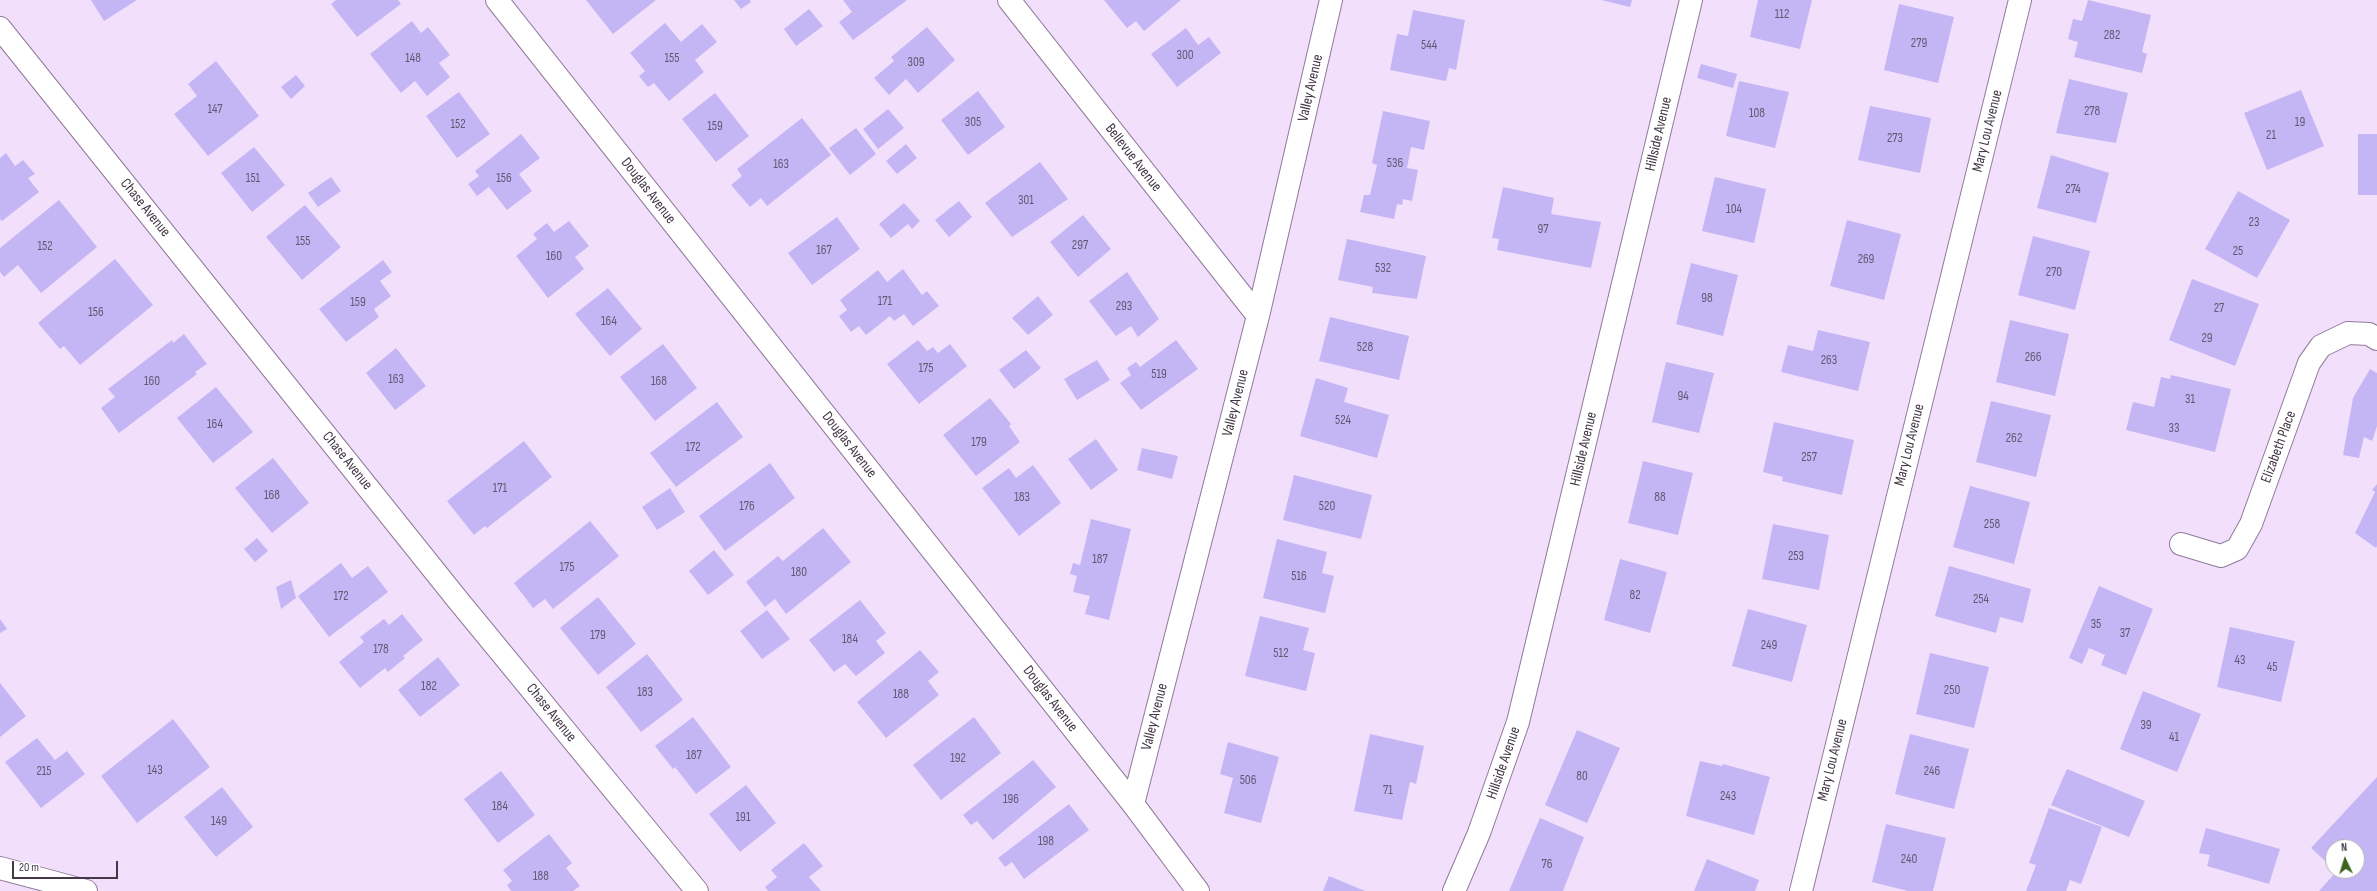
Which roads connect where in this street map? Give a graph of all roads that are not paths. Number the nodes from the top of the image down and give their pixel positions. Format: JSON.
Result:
{"nodes":[{"id":1,"x":497,"y":0,"type":"edge"},
{"id":2,"x":1009,"y":0,"type":"edge"},
{"id":3,"x":1331,"y":0,"type":"edge"},
{"id":4,"x":1691,"y":0,"type":"edge"},
{"id":5,"x":2020,"y":0,"type":"edge"},
{"id":6,"x":0,"y":28,"type":"edge"},
{"id":7,"x":1258,"y":316,"type":"junction"},
{"id":8,"x":2377,"y":339,"type":"edge"},
{"id":9,"x":2182,"y":544,"type":"dead end"},
{"id":10,"x":1133,"y":804,"type":"junction"},
{"id":11,"x":0,"y":868,"type":"edge"},
{"id":12,"x":86,"y":891,"type":"edge"},
{"id":13,"x":698,"y":891,"type":"edge"},
{"id":14,"x":1198,"y":891,"type":"edge"},
{"id":15,"x":1454,"y":891,"type":"edge"},
{"id":16,"x":1800,"y":891,"type":"edge"}],
"edges":[{"from":1,"to":10,"type":"street","name":"Douglas Avenue"},
{"from":2,"to":7,"type":"street","name":"Bellevue Avenue"},
{"from":3,"to":7,"type":"street","name":"Valley Avenue"},
{"from":4,"to":15,"type":"street","name":"Hillside Avenue"},
{"from":5,"to":16,"type":"street","name":"Mary Lou Avenue"},
{"from":6,"to":13,"type":"street","name":"Chase Avenue"},
{"from":7,"to":10,"type":"street","name":"Valley Avenue"},
{"from":8,"to":9,"type":"street","name":"Elizabeth Place"},
{"from":10,"to":14,"type":"street","name":"Douglas Avenue"},
{"from":11,"to":12,"type":"street"}]}
